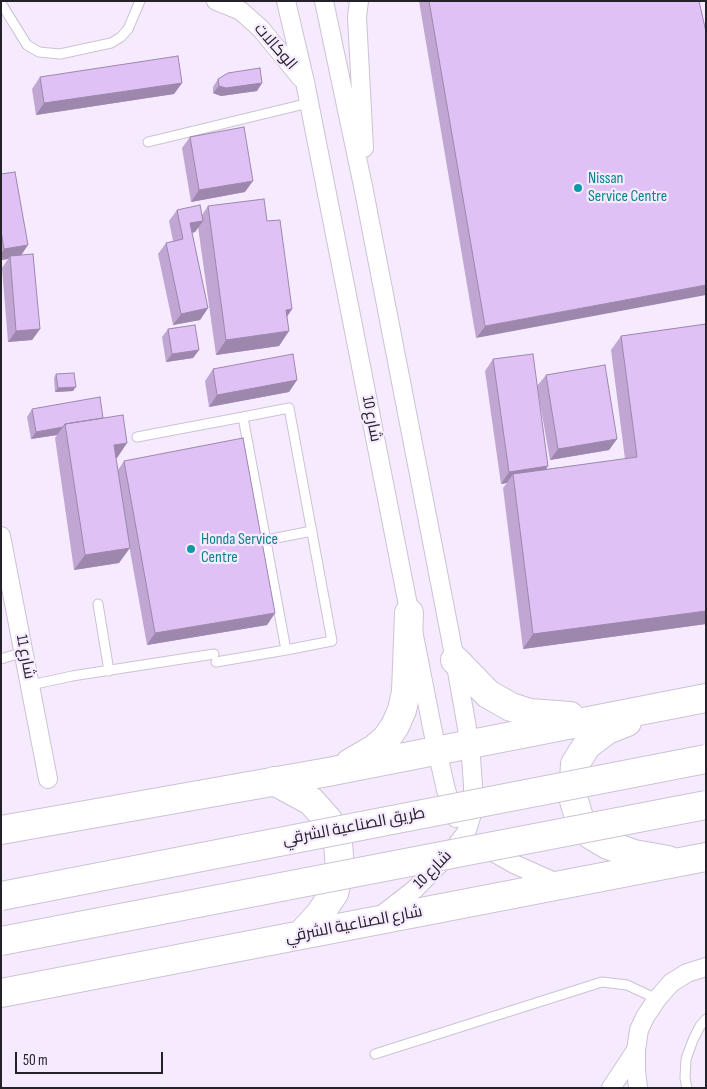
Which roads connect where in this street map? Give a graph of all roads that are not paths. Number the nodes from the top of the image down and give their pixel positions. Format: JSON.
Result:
{"nodes":[{"id":1,"x":140,"y":1,"type":"edge"},
{"id":2,"x":216,"y":1,"type":"edge"},
{"id":3,"x":286,"y":1,"type":"edge"},
{"id":4,"x":324,"y":1,"type":"edge"},
{"id":5,"x":359,"y":1,"type":"edge"},
{"id":6,"x":1,"y":3,"type":"edge"},
{"id":7,"x":305,"y":82,"type":"junction"},
{"id":8,"x":309,"y":103,"type":"junction"},
{"id":9,"x":148,"y":142,"type":"dead end"},
{"id":10,"x":363,"y":186,"type":"junction"},
{"id":11,"x":243,"y":417,"type":"junction"},
{"id":12,"x":137,"y":438,"type":"dead end"},
{"id":13,"x":312,"y":531,"type":"junction"},
{"id":14,"x":1,"y":536,"type":"edge"},
{"id":15,"x":266,"y":540,"type":"junction"},
{"id":16,"x":98,"y":604,"type":"dead end"},
{"id":17,"x":409,"y":613,"type":"junction"},
{"id":18,"x":286,"y":650,"type":"junction"},
{"id":19,"x":24,"y":652,"type":"junction"},
{"id":20,"x":1,"y":659,"type":"edge"},
{"id":21,"x":455,"y":660,"type":"junction"},
{"id":22,"x":109,"y":671,"type":"junction"},
{"id":23,"x":30,"y":685,"type":"junction"},
{"id":24,"x":693,"y":700,"type":"edge"},
{"id":25,"x":594,"y":720,"type":"junction"},
{"id":26,"x":470,"y":745,"type":"junction"},
{"id":27,"x":437,"y":751,"type":"junction"},
{"id":28,"x":706,"y":759,"type":"edge"},
{"id":29,"x":328,"y":772,"type":"junction"},
{"id":30,"x":48,"y":779,"type":"dead end"},
{"id":31,"x":274,"y":781,"type":"junction"},
{"id":32,"x":706,"y":805,"type":"edge"},
{"id":33,"x":1,"y":830,"type":"edge"},
{"id":34,"x":466,"y":833,"type":"junction"},
{"id":35,"x":694,"y":860,"type":"edge"},
{"id":36,"x":563,"y":886,"type":"junction"},
{"id":37,"x":1,"y":896,"type":"edge"},
{"id":38,"x":373,"y":922,"type":"junction"},
{"id":39,"x":301,"y":935,"type":"junction"},
{"id":40,"x":1,"y":941,"type":"edge"},
{"id":41,"x":706,"y":967,"type":"edge"},
{"id":42,"x":1,"y":993,"type":"edge"},
{"id":43,"x":657,"y":999,"type":"junction"},
{"id":44,"x":706,"y":1019,"type":"edge"},
{"id":45,"x":636,"y":1050,"type":"junction"},
{"id":46,"x":375,"y":1054,"type":"dead end"},
{"id":47,"x":611,"y":1088,"type":"edge"},
{"id":48,"x":638,"y":1088,"type":"edge"},
{"id":49,"x":687,"y":1088,"type":"edge"}],
"edges":[{"from":1,"to":6,"type":"lane"},
{"from":2,"to":7,"type":"street","name":"الوكالات"},
{"from":3,"to":7,"type":"street","name":"شارع 10"},
{"from":4,"to":10,"type":"street","name":"شارع 10"},
{"from":5,"to":10,"type":"street","name":"شارع 10"},
{"from":7,"to":8,"type":"street","name":"شارع 10"},
{"from":8,"to":9,"type":"lane"},
{"from":8,"to":17,"type":"street","name":"شارع 10"},
{"from":10,"to":21,"type":"street","name":"شارع 10"},
{"from":11,"to":12,"type":"lane"},
{"from":11,"to":13,"type":"lane"},
{"from":11,"to":15,"type":"lane"},
{"from":13,"to":15,"type":"lane"},
{"from":13,"to":18,"type":"lane"},
{"from":14,"to":19,"type":"street","name":"شارع 11"},
{"from":15,"to":18,"type":"lane"},
{"from":16,"to":22,"type":"lane"},
{"from":17,"to":27,"type":"street","name":"شارع 10"},
{"from":17,"to":29,"type":"main road"},
{"from":18,"to":22,"type":"lane"},
{"from":19,"to":20,"type":"lane"},
{"from":19,"to":23,"type":"street","name":"شارع 11"},
{"from":21,"to":25,"type":"main road"},
{"from":21,"to":26,"type":"street","name":"شارع 10"},
{"from":22,"to":23,"type":"lane"},
{"from":23,"to":30,"type":"street","name":"شارع 11"},
{"from":24,"to":25,"type":"main road"},
{"from":24,"to":35,"type":"main road"},
{"from":25,"to":26,"type":"main road"},
{"from":26,"to":27,"type":"main road"},
{"from":26,"to":34,"type":"street","name":"شارع 10"},
{"from":27,"to":29,"type":"main road"},
{"from":27,"to":34,"type":"street","name":"شارع 10"},
{"from":28,"to":37,"type":"main road","name":"طريق الصناعية الشرقي","bridge":true},
{"from":29,"to":31,"type":"main road"},
{"from":31,"to":33,"type":"main road"},
{"from":31,"to":39,"type":"main road"},
{"from":32,"to":40,"type":"main road","bridge":true},
{"from":34,"to":36,"type":"street","name":"شارع 10"},
{"from":34,"to":38,"type":"street","name":"شارع 10"},
{"from":35,"to":36,"type":"main road","name":"شارع الصناعية الشرقي"},
{"from":36,"to":38,"type":"main road","name":"شارع الصناعية الشرقي"},
{"from":38,"to":39,"type":"main road","name":"شارع الصناعية الشرقي"},
{"from":39,"to":42,"type":"main road","name":"شارع الصناعية الشرقي"},
{"from":41,"to":43,"type":"street"},
{"from":43,"to":45,"type":"street"},
{"from":43,"to":46,"type":"lane"},
{"from":44,"to":49,"type":"lane"},
{"from":45,"to":47,"type":"street"},
{"from":45,"to":48,"type":"street"}]}
